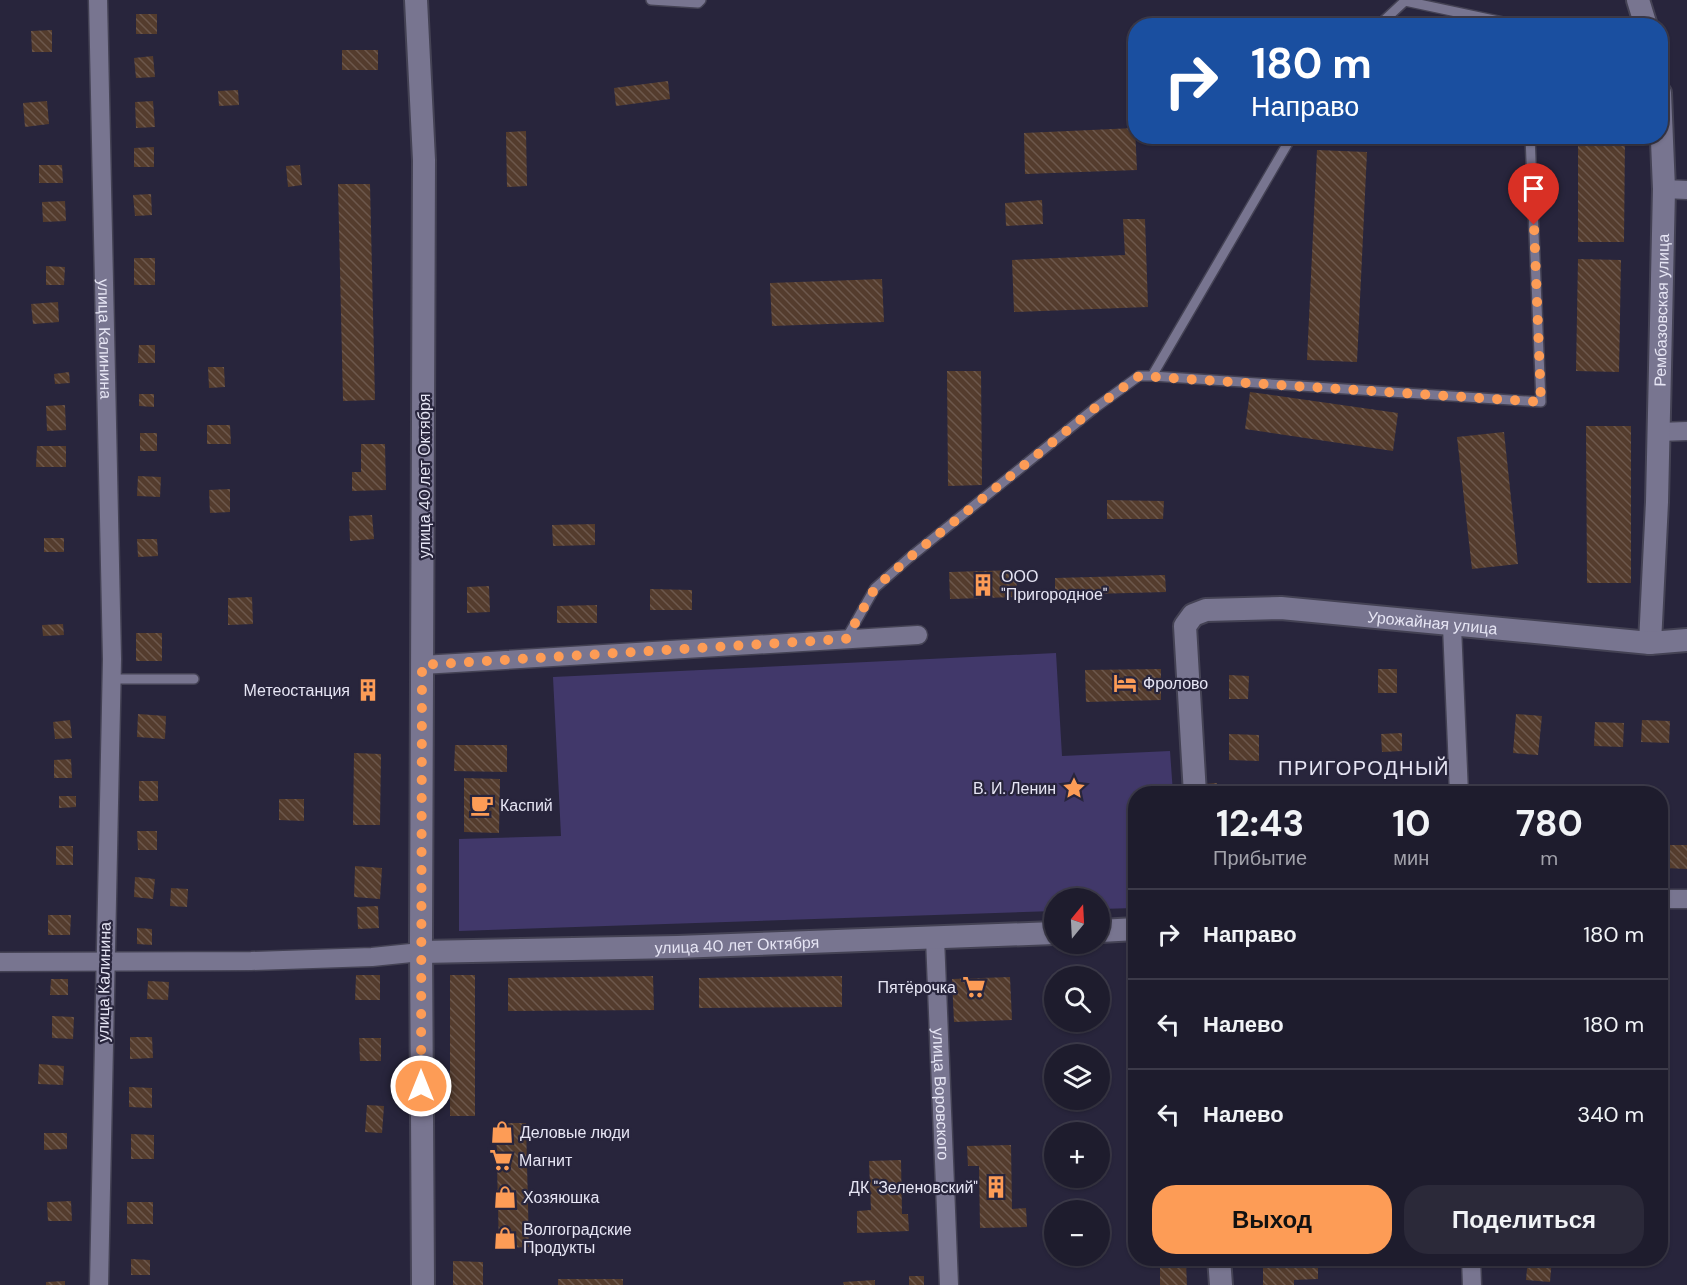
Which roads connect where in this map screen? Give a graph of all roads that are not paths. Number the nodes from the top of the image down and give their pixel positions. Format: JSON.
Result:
{"nodes":[{"id":1,"x":98,"y":0,"type":"edge"},
{"id":2,"x":416,"y":0,"type":"edge"},
{"id":3,"x":651,"y":0,"type":"edge"},
{"id":4,"x":701,"y":0,"type":"edge"},
{"id":5,"x":1638,"y":0,"type":"edge"},
{"id":6,"x":1406,"y":1,"type":"edge"},
{"id":7,"x":1387,"y":18,"type":"edge"},
{"id":8,"x":1485,"y":18,"type":"edge"},
{"id":9,"x":1644,"y":18,"type":"edge"},
{"id":10,"x":1287,"y":144,"type":"edge"},
{"id":11,"x":1530,"y":144,"type":"edge"},
{"id":12,"x":1662,"y":144,"type":"edge"},
{"id":13,"x":1664,"y":189,"type":"junction"},
{"id":14,"x":1687,"y":190,"type":"edge"},
{"id":15,"x":1152,"y":376,"type":"junction"},
{"id":16,"x":1687,"y":431,"type":"edge"},
{"id":17,"x":1659,"y":432,"type":"junction"},
{"id":18,"x":1452,"y":626,"type":"junction"},
{"id":19,"x":918,"y":635,"type":"dead end"},
{"id":20,"x":846,"y":639,"type":"junction"},
{"id":21,"x":1687,"y":640,"type":"edge"},
{"id":22,"x":1650,"y":643,"type":"junction"},
{"id":23,"x":422,"y":665,"type":"junction"},
{"id":24,"x":112,"y":679,"type":"junction"},
{"id":25,"x":194,"y":679,"type":"dead end"},
{"id":26,"x":1195,"y":786,"type":"edge"},
{"id":27,"x":1459,"y":786,"type":"edge"},
{"id":28,"x":1668,"y":899,"type":"edge"},
{"id":29,"x":1687,"y":899,"type":"edge"},
{"id":30,"x":1128,"y":929,"type":"edge"},
{"id":31,"x":1110,"y":930,"type":"edge"},
{"id":32,"x":1044,"y":933,"type":"edge"},
{"id":33,"x":935,"y":938,"type":"junction"},
{"id":34,"x":421,"y":952,"type":"junction"},
{"id":35,"x":104,"y":961,"type":"junction"},
{"id":36,"x":0,"y":962,"type":"edge"},
{"id":37,"x":1220,"y":1266,"type":"edge"},
{"id":38,"x":1472,"y":1266,"type":"edge"},
{"id":39,"x":99,"y":1285,"type":"edge"},
{"id":40,"x":423,"y":1285,"type":"edge"},
{"id":41,"x":950,"y":1285,"type":"edge"},
{"id":42,"x":1221,"y":1285,"type":"edge"},
{"id":43,"x":1472,"y":1285,"type":"edge"}],
"edges":[{"from":1,"to":24,"type":"street","name":"улица Калинина"},
{"from":2,"to":23,"type":"street","name":"улица 40 лет Октября"},
{"from":3,"to":4,"type":"lane"},
{"from":5,"to":9,"type":"street"},
{"from":6,"to":7,"type":"lane"},
{"from":6,"to":8,"type":"lane"},
{"from":10,"to":15,"type":"lane"},
{"from":11,"to":15,"type":"lane"},
{"from":12,"to":13,"type":"street","name":"Рембазовская улица"},
{"from":13,"to":14,"type":"street"},
{"from":13,"to":17,"type":"street","name":"Рембазовская улица"},
{"from":15,"to":20,"type":"lane"},
{"from":16,"to":17,"type":"street"},
{"from":17,"to":22,"type":"street","name":"Рембазовская улица"},
{"from":18,"to":22,"type":"street","name":"Урожайная улица"},
{"from":18,"to":26,"type":"street","name":"Урожайная улица"},
{"from":18,"to":27,"type":"street"},
{"from":19,"to":20,"type":"street"},
{"from":20,"to":23,"type":"street"},
{"from":21,"to":22,"type":"street","name":"Урожайная улица"},
{"from":23,"to":34,"type":"street","name":"улица 40 лет Октября"},
{"from":24,"to":25,"type":"lane"},
{"from":24,"to":35,"type":"street","name":"улица Калинина"},
{"from":28,"to":29,"type":"street"},
{"from":30,"to":31,"type":"street"},
{"from":32,"to":33,"type":"street","name":"улица 40 лет Октября"},
{"from":33,"to":34,"type":"street","name":"улица 40 лет Октября"},
{"from":33,"to":41,"type":"street","name":"улица Воровского"},
{"from":34,"to":35,"type":"street"},
{"from":34,"to":40,"type":"street","name":"улица 40 лет Октября"},
{"from":35,"to":36,"type":"street"},
{"from":35,"to":39,"type":"street","name":"улица Калинина"},
{"from":37,"to":42,"type":"street"},
{"from":38,"to":43,"type":"street"}]}
